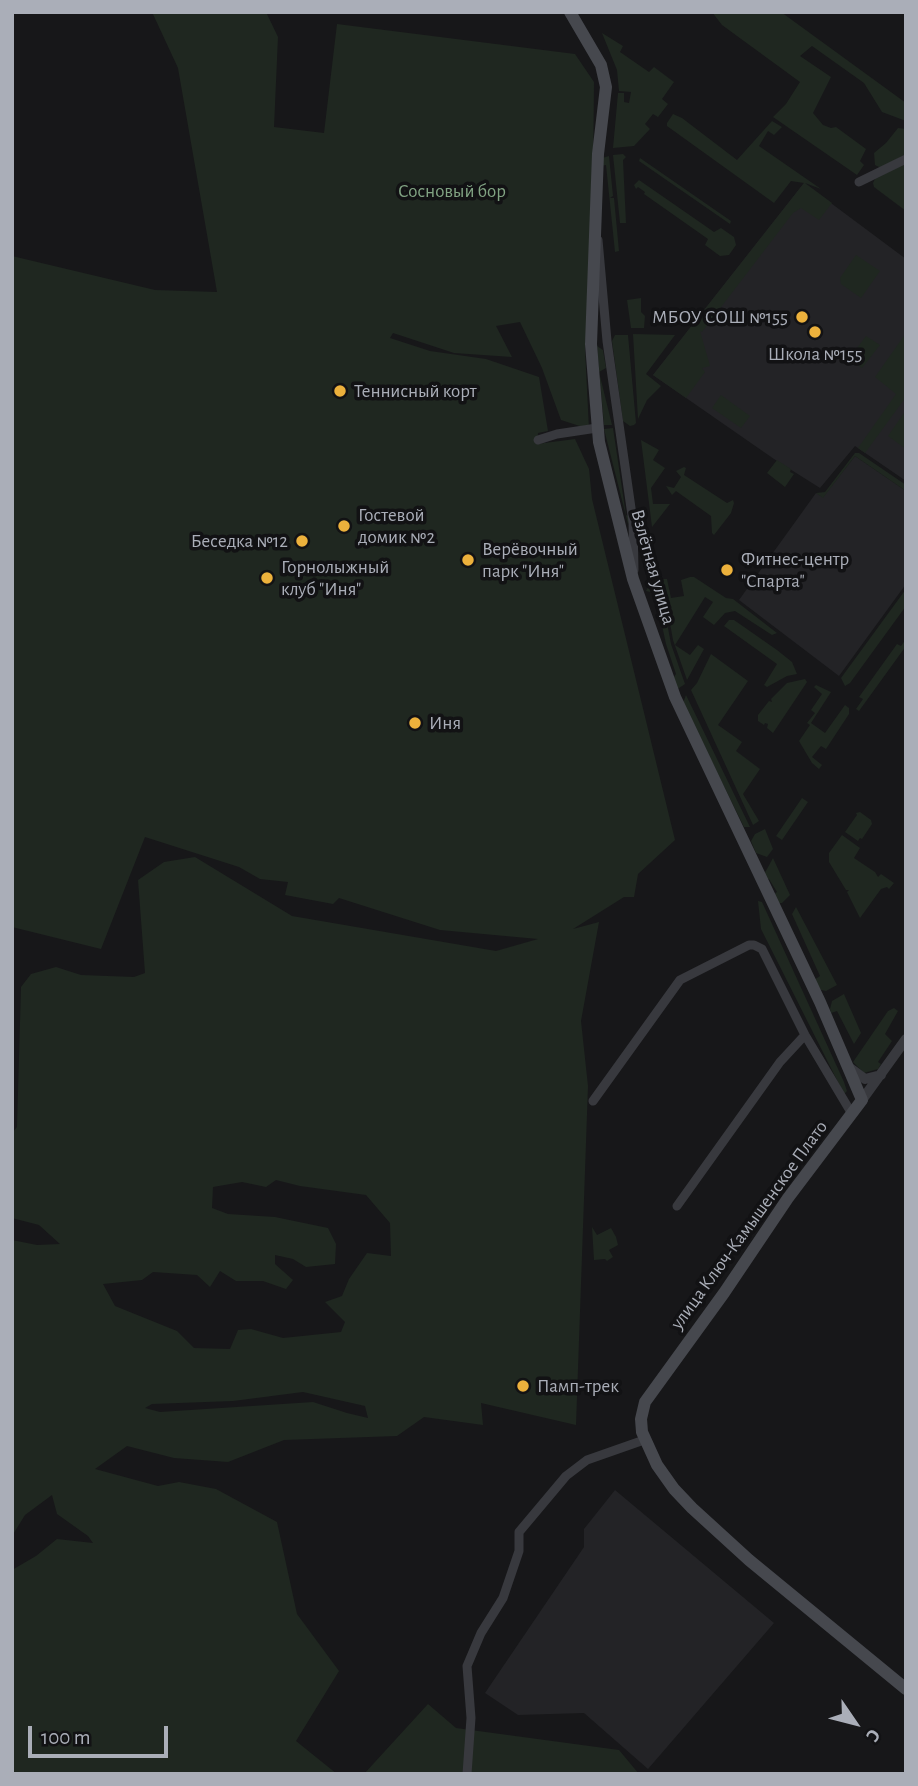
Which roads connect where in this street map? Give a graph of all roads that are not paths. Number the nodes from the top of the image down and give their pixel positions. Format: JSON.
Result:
{"nodes":[{"id":1,"x":570,"y":12,"type":"edge"},
{"id":2,"x":906,"y":159,"type":"edge"},
{"id":3,"x":859,"y":182,"type":"dead end"},
{"id":4,"x":596,"y":229,"type":"junction"},
{"id":5,"x":597,"y":428,"type":"junction"},
{"id":6,"x":538,"y":440,"type":"dead end"},
{"id":7,"x":633,"y":579,"type":"junction"},
{"id":8,"x":805,"y":1035,"type":"junction"},
{"id":9,"x":906,"y":1039,"type":"edge"},
{"id":10,"x":850,"y":1068,"type":"junction"},
{"id":11,"x":881,"y":1075,"type":"junction"},
{"id":12,"x":862,"y":1100,"type":"junction"},
{"id":13,"x":593,"y":1101,"type":"dead end"},
{"id":14,"x":852,"y":1114,"type":"junction"},
{"id":15,"x":677,"y":1206,"type":"dead end"},
{"id":16,"x":645,"y":1440,"type":"junction"},
{"id":17,"x":906,"y":1689,"type":"edge"},
{"id":18,"x":467,"y":1774,"type":"edge"}],
"edges":[{"from":1,"to":4,"type":"main road","name":"Взлётная улица"},
{"from":2,"to":3,"type":"street"},
{"from":4,"to":5,"type":"main road","name":"Взлётная улица"},
{"from":4,"to":7,"type":"street"},
{"from":5,"to":6,"type":"street"},
{"from":5,"to":7,"type":"main road","name":"Взлётная улица"},
{"from":7,"to":10,"type":"main road","name":"Взлётная улица"},
{"from":8,"to":13,"type":"street"},
{"from":8,"to":14,"type":"street"},
{"from":8,"to":15,"type":"street"},
{"from":9,"to":11,"type":"street","name":"улица Ключ-Камышенское Плато"},
{"from":10,"to":11,"type":"street"},
{"from":10,"to":12,"type":"main road","name":"Взлётная улица"},
{"from":11,"to":12,"type":"street","name":"улица Ключ-Камышенское Плато"},
{"from":12,"to":14,"type":"main road","name":"улица Ключ-Камышенское Плато"},
{"from":14,"to":16,"type":"main road","name":"улица Ключ-Камышенское Плато"},
{"from":16,"to":17,"type":"main road","name":"улица Ключ-Камышенское Плато"},
{"from":16,"to":18,"type":"street"}]}
